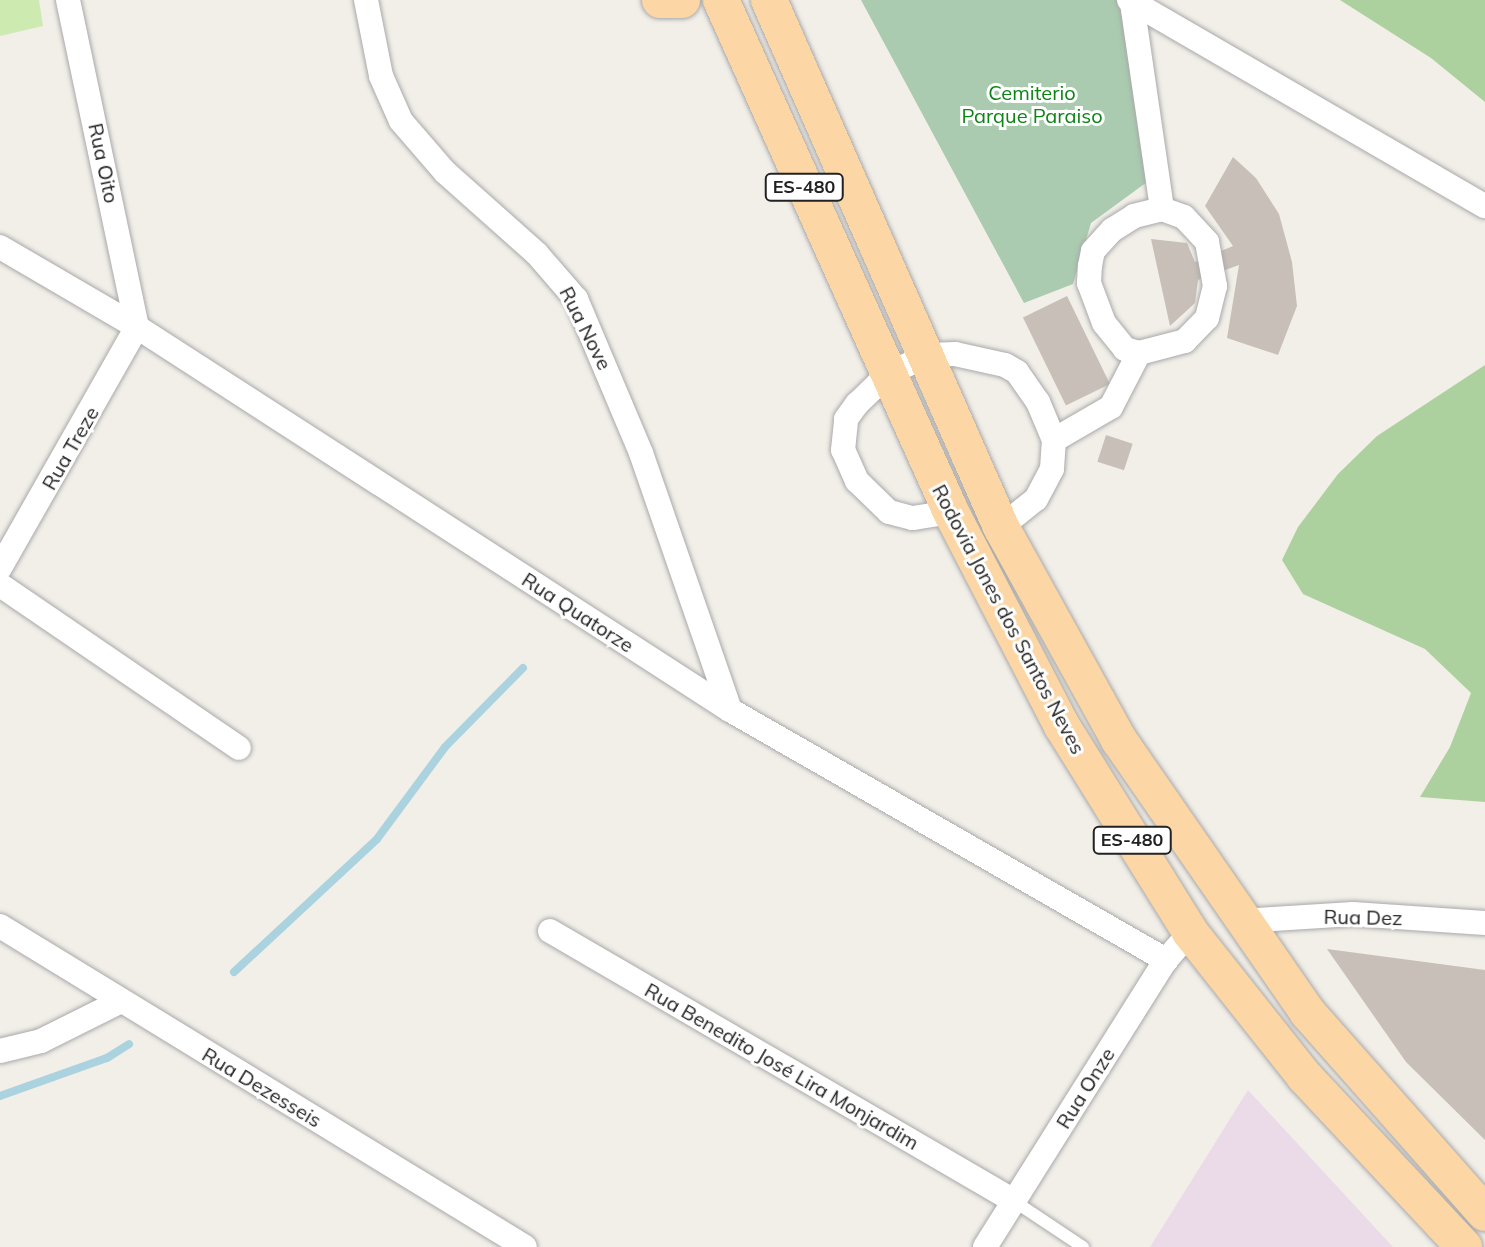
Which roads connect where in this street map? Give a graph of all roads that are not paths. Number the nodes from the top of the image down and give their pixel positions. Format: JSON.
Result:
{"nodes":[{"id":1,"x":68,"y":0,"type":"edge"},
{"id":2,"x":366,"y":0,"type":"edge"},
{"id":3,"x":660,"y":0,"type":"edge"},
{"id":4,"x":682,"y":0,"type":"edge"},
{"id":5,"x":721,"y":0,"type":"edge"},
{"id":6,"x":769,"y":0,"type":"edge"},
{"id":7,"x":1131,"y":1,"type":"edge"},
{"id":8,"x":1485,"y":206,"type":"edge"},
{"id":9,"x":1162,"y":209,"type":"junction"},
{"id":10,"x":0,"y":247,"type":"edge"},
{"id":11,"x":137,"y":327,"type":"junction"},
{"id":12,"x":1139,"y":353,"type":"junction"},
{"id":13,"x":928,"y":355,"type":"junction"},
{"id":14,"x":888,"y":374,"type":"junction"},
{"id":15,"x":1054,"y":440,"type":"junction"},
{"id":16,"x":951,"y":512,"type":"junction"},
{"id":17,"x":1001,"y":527,"type":"junction"},
{"id":18,"x":0,"y":568,"type":"edge"},
{"id":19,"x":0,"y":585,"type":"edge"},
{"id":20,"x":730,"y":710,"type":"junction"},
{"id":21,"x":239,"y":748,"type":"dead end"},
{"id":22,"x":1241,"y":921,"type":"junction"},
{"id":23,"x":1485,"y":923,"type":"edge"},
{"id":24,"x":0,"y":926,"type":"edge"},
{"id":25,"x":550,"y":931,"type":"dead end"},
{"id":26,"x":1190,"y":932,"type":"junction"},
{"id":27,"x":1166,"y":960,"type":"junction"},
{"id":28,"x":121,"y":1001,"type":"junction"},
{"id":29,"x":0,"y":1051,"type":"edge"},
{"id":30,"x":1014,"y":1201,"type":"junction"},
{"id":31,"x":1485,"y":1213,"type":"edge"},
{"id":32,"x":525,"y":1247,"type":"edge"},
{"id":33,"x":985,"y":1247,"type":"edge"},
{"id":34,"x":1083,"y":1247,"type":"edge"},
{"id":35,"x":1464,"y":1247,"type":"edge"}],
"edges":[{"from":1,"to":11,"type":"street","name":"Rua Oito"},
{"from":2,"to":20,"type":"street","name":"Rua Nove"},
{"from":3,"to":4,"type":"main road"},
{"from":5,"to":14,"type":"main road","name":"Rodovia Jones dos Santos Neves","number":"ES-480"},
{"from":6,"to":13,"type":"main road","name":"Rodovia Jones dos Santos Neves","number":"ES-480"},
{"from":7,"to":8,"type":"street"},
{"from":7,"to":9,"type":"street"},
{"from":9,"to":12,"type":"street"},
{"from":9,"to":12,"type":"street"},
{"from":10,"to":11,"type":"street","name":"Rua Quatorze"},
{"from":11,"to":18,"type":"street","name":"Rua Treze"},
{"from":11,"to":20,"type":"street","name":"Rua Quatorze"},
{"from":12,"to":15,"type":"street"},
{"from":13,"to":14,"type":"street"},
{"from":13,"to":15,"type":"street"},
{"from":13,"to":17,"type":"main road","name":"Rodovia Jones dos Santos Neves","number":"ES-480"},
{"from":14,"to":16,"type":"main road","name":"Rodovia Jones dos Santos Neves","number":"ES-480"},
{"from":14,"to":16,"type":"street"},
{"from":15,"to":17,"type":"street"},
{"from":16,"to":26,"type":"main road","name":"Rodovia Jones dos Santos Neves","number":"ES-480"},
{"from":17,"to":22,"type":"main road","name":"Rodovia Jones dos Santos Neves","number":"ES-480"},
{"from":19,"to":21,"type":"street"},
{"from":20,"to":27,"type":"street","name":"Rua Quatorze"},
{"from":22,"to":23,"type":"street","name":"Rua Dez"},
{"from":22,"to":31,"type":"main road","name":"Rodovia Jones dos Santos Neves","number":"ES-480"},
{"from":24,"to":28,"type":"street","name":"Rua Dezesseis"},
{"from":25,"to":30,"type":"street","name":"Rua Benedito José Lira Monjardim"},
{"from":26,"to":27,"type":"street","name":"Rua Onze"},
{"from":26,"to":35,"type":"main road","name":"Rodovia Jones dos Santos Neves","number":"ES-480"},
{"from":27,"to":30,"type":"street","name":"Rua Onze"},
{"from":28,"to":29,"type":"street"},
{"from":28,"to":32,"type":"street","name":"Rua Dezesseis"},
{"from":30,"to":33,"type":"street","name":"Rua Onze"},
{"from":30,"to":34,"type":"lane"}]}
